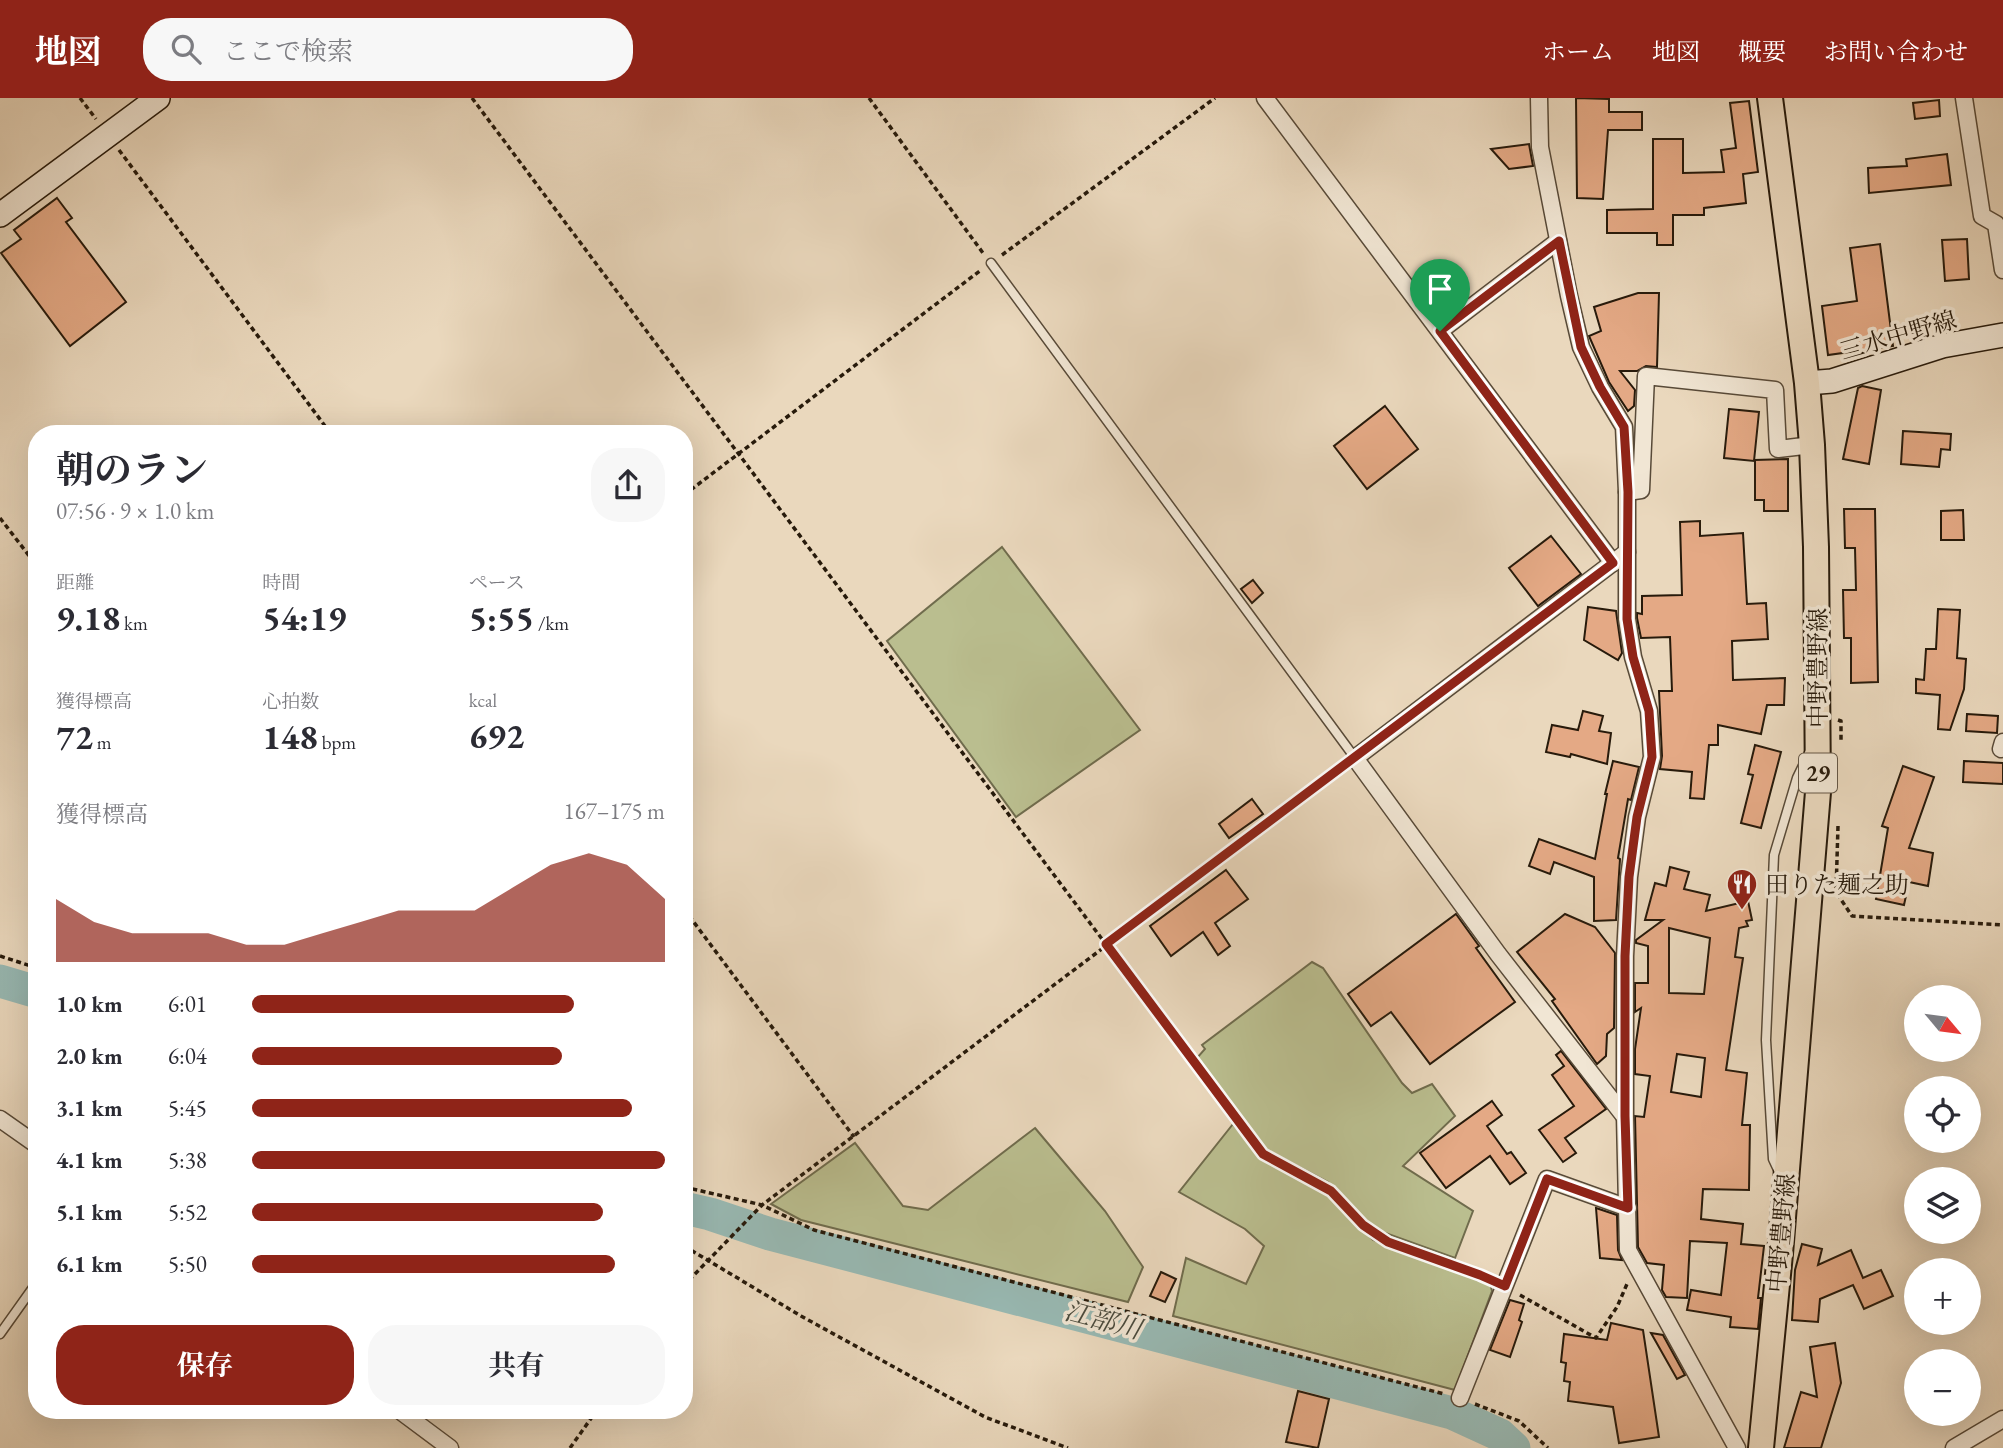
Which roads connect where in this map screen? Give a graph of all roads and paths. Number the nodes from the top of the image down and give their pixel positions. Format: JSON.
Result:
{"nodes":[{"id":1,"x":80,"y":98,"type":"edge"},
{"id":2,"x":158,"y":98,"type":"edge"},
{"id":3,"x":472,"y":98,"type":"edge"},
{"id":4,"x":869,"y":98,"type":"edge"},
{"id":5,"x":1214,"y":98,"type":"edge"},
{"id":6,"x":1265,"y":98,"type":"edge"},
{"id":7,"x":1539,"y":98,"type":"edge"},
{"id":8,"x":1770,"y":98,"type":"edge"},
{"id":9,"x":1964,"y":98,"type":"edge"},
{"id":10,"x":108,"y":135,"type":"junction"},
{"id":11,"x":0,"y":215,"type":"edge"},
{"id":12,"x":1559,"y":241,"type":"junction"},
{"id":13,"x":991,"y":263,"type":"junction"},
{"id":14,"x":2003,"y":270,"type":"edge"},
{"id":15,"x":1440,"y":331,"type":"junction"},
{"id":16,"x":2003,"y":335,"type":"edge"},
{"id":17,"x":1807,"y":383,"type":"junction"},
{"id":18,"x":324,"y":425,"type":"edge"},
{"id":19,"x":1812,"y":445,"type":"junction"},
{"id":20,"x":739,"y":453,"type":"junction"},
{"id":21,"x":693,"y":488,"type":"edge"},
{"id":22,"x":1628,"y":492,"type":"junction"},
{"id":23,"x":0,"y":518,"type":"edge"},
{"id":24,"x":1627,"y":552,"type":"junction"},
{"id":25,"x":28,"y":554,"type":"edge"},
{"id":26,"x":1613,"y":563,"type":"junction"},
{"id":27,"x":1818,"y":710,"type":"junction"},
{"id":28,"x":1818,"y":737,"type":"junction"},
{"id":29,"x":1841,"y":748,"type":"dead end"},
{"id":30,"x":1355,"y":758,"type":"junction"},
{"id":31,"x":1839,"y":813,"type":"dead end"},
{"id":32,"x":693,"y":921,"type":"edge"},
{"id":33,"x":2003,"y":925,"type":"edge"},
{"id":34,"x":1106,"y":944,"type":"junction"},
{"id":35,"x":0,"y":956,"type":"edge"},
{"id":36,"x":28,"y":965,"type":"edge"},
{"id":37,"x":1625,"y":1116,"type":"junction"},
{"id":38,"x":0,"y":1119,"type":"edge"},
{"id":39,"x":854,"y":1137,"type":"junction"},
{"id":40,"x":28,"y":1139,"type":"edge"},
{"id":41,"x":1785,"y":1187,"type":"junction"},
{"id":42,"x":693,"y":1189,"type":"edge"},
{"id":43,"x":762,"y":1205,"type":"junction"},
{"id":44,"x":1628,"y":1208,"type":"junction"},
{"id":45,"x":1628,"y":1250,"type":"junction"},
{"id":46,"x":693,"y":1251,"type":"edge"},
{"id":47,"x":708,"y":1260,"type":"junction"},
{"id":48,"x":693,"y":1277,"type":"edge"},
{"id":49,"x":1505,"y":1286,"type":"junction"},
{"id":50,"x":28,"y":1295,"type":"edge"},
{"id":51,"x":0,"y":1334,"type":"edge"},
{"id":52,"x":1460,"y":1398,"type":"junction"},
{"id":53,"x":411,"y":1419,"type":"edge"},
{"id":54,"x":591,"y":1419,"type":"edge"},
{"id":55,"x":2003,"y":1419,"type":"edge"},
{"id":56,"x":450,"y":1448,"type":"edge"},
{"id":57,"x":570,"y":1448,"type":"edge"},
{"id":58,"x":1068,"y":1448,"type":"edge"},
{"id":59,"x":1548,"y":1448,"type":"edge"},
{"id":60,"x":1737,"y":1448,"type":"edge"},
{"id":61,"x":1762,"y":1448,"type":"edge"},
{"id":62,"x":1954,"y":1448,"type":"edge"}],
"edges":[{"from":1,"to":10,"type":"path"},
{"from":2,"to":10,"type":"main road"},
{"from":3,"to":20,"type":"path"},
{"from":4,"to":13,"type":"path"},
{"from":5,"to":13,"type":"path"},
{"from":6,"to":15,"type":"street"},
{"from":7,"to":12,"type":"street"},
{"from":8,"to":17,"type":"main road","name":"中野豊野線","number":"29"},
{"from":9,"to":14,"type":"street"},
{"from":10,"to":11,"type":"main road"},
{"from":10,"to":18,"type":"path"},
{"from":12,"to":15,"type":"street"},
{"from":12,"to":22,"type":"street"},
{"from":13,"to":20,"type":"path"},
{"from":13,"to":30,"type":"lane"},
{"from":15,"to":26,"type":"street"},
{"from":16,"to":17,"type":"main road","name":"三水中野線"},
{"from":17,"to":19,"type":"main road","name":"中野豊野線","number":"29"},
{"from":19,"to":22,"type":"street"},
{"from":19,"to":27,"type":"main road","name":"中野豊野線","number":"29"},
{"from":20,"to":21,"type":"path"},
{"from":20,"to":34,"type":"path"},
{"from":22,"to":24,"type":"street"},
{"from":23,"to":25,"type":"path"},
{"from":24,"to":26,"type":"street"},
{"from":24,"to":37,"type":"street"},
{"from":26,"to":30,"type":"street"},
{"from":27,"to":28,"type":"main road","name":"中野豊野線","number":"29"},
{"from":27,"to":29,"type":"path"},
{"from":28,"to":41,"type":"main road","name":"中野豊野線","number":"29"},
{"from":28,"to":41,"type":"lane"},
{"from":30,"to":34,"type":"path"},
{"from":30,"to":37,"type":"street"},
{"from":31,"to":33,"type":"path"},
{"from":32,"to":39,"type":"path"},
{"from":34,"to":39,"type":"path"},
{"from":34,"to":49,"type":"path"},
{"from":35,"to":36,"type":"path"},
{"from":37,"to":44,"type":"street"},
{"from":38,"to":40,"type":"street"},
{"from":39,"to":43,"type":"path"},
{"from":41,"to":61,"type":"main road","name":"中野豊野線","number":"29"},
{"from":42,"to":43,"type":"path"},
{"from":43,"to":47,"type":"path"},
{"from":43,"to":52,"type":"path"},
{"from":44,"to":45,"type":"street"},
{"from":44,"to":49,"type":"street"},
{"from":45,"to":49,"type":"path"},
{"from":45,"to":60,"type":"street"},
{"from":46,"to":47,"type":"path"},
{"from":47,"to":48,"type":"path"},
{"from":47,"to":58,"type":"path"},
{"from":49,"to":52,"type":"street"},
{"from":50,"to":51,"type":"lane"},
{"from":52,"to":59,"type":"path"},
{"from":53,"to":56,"type":"street"},
{"from":54,"to":57,"type":"path"},
{"from":55,"to":62,"type":"street"}]}
